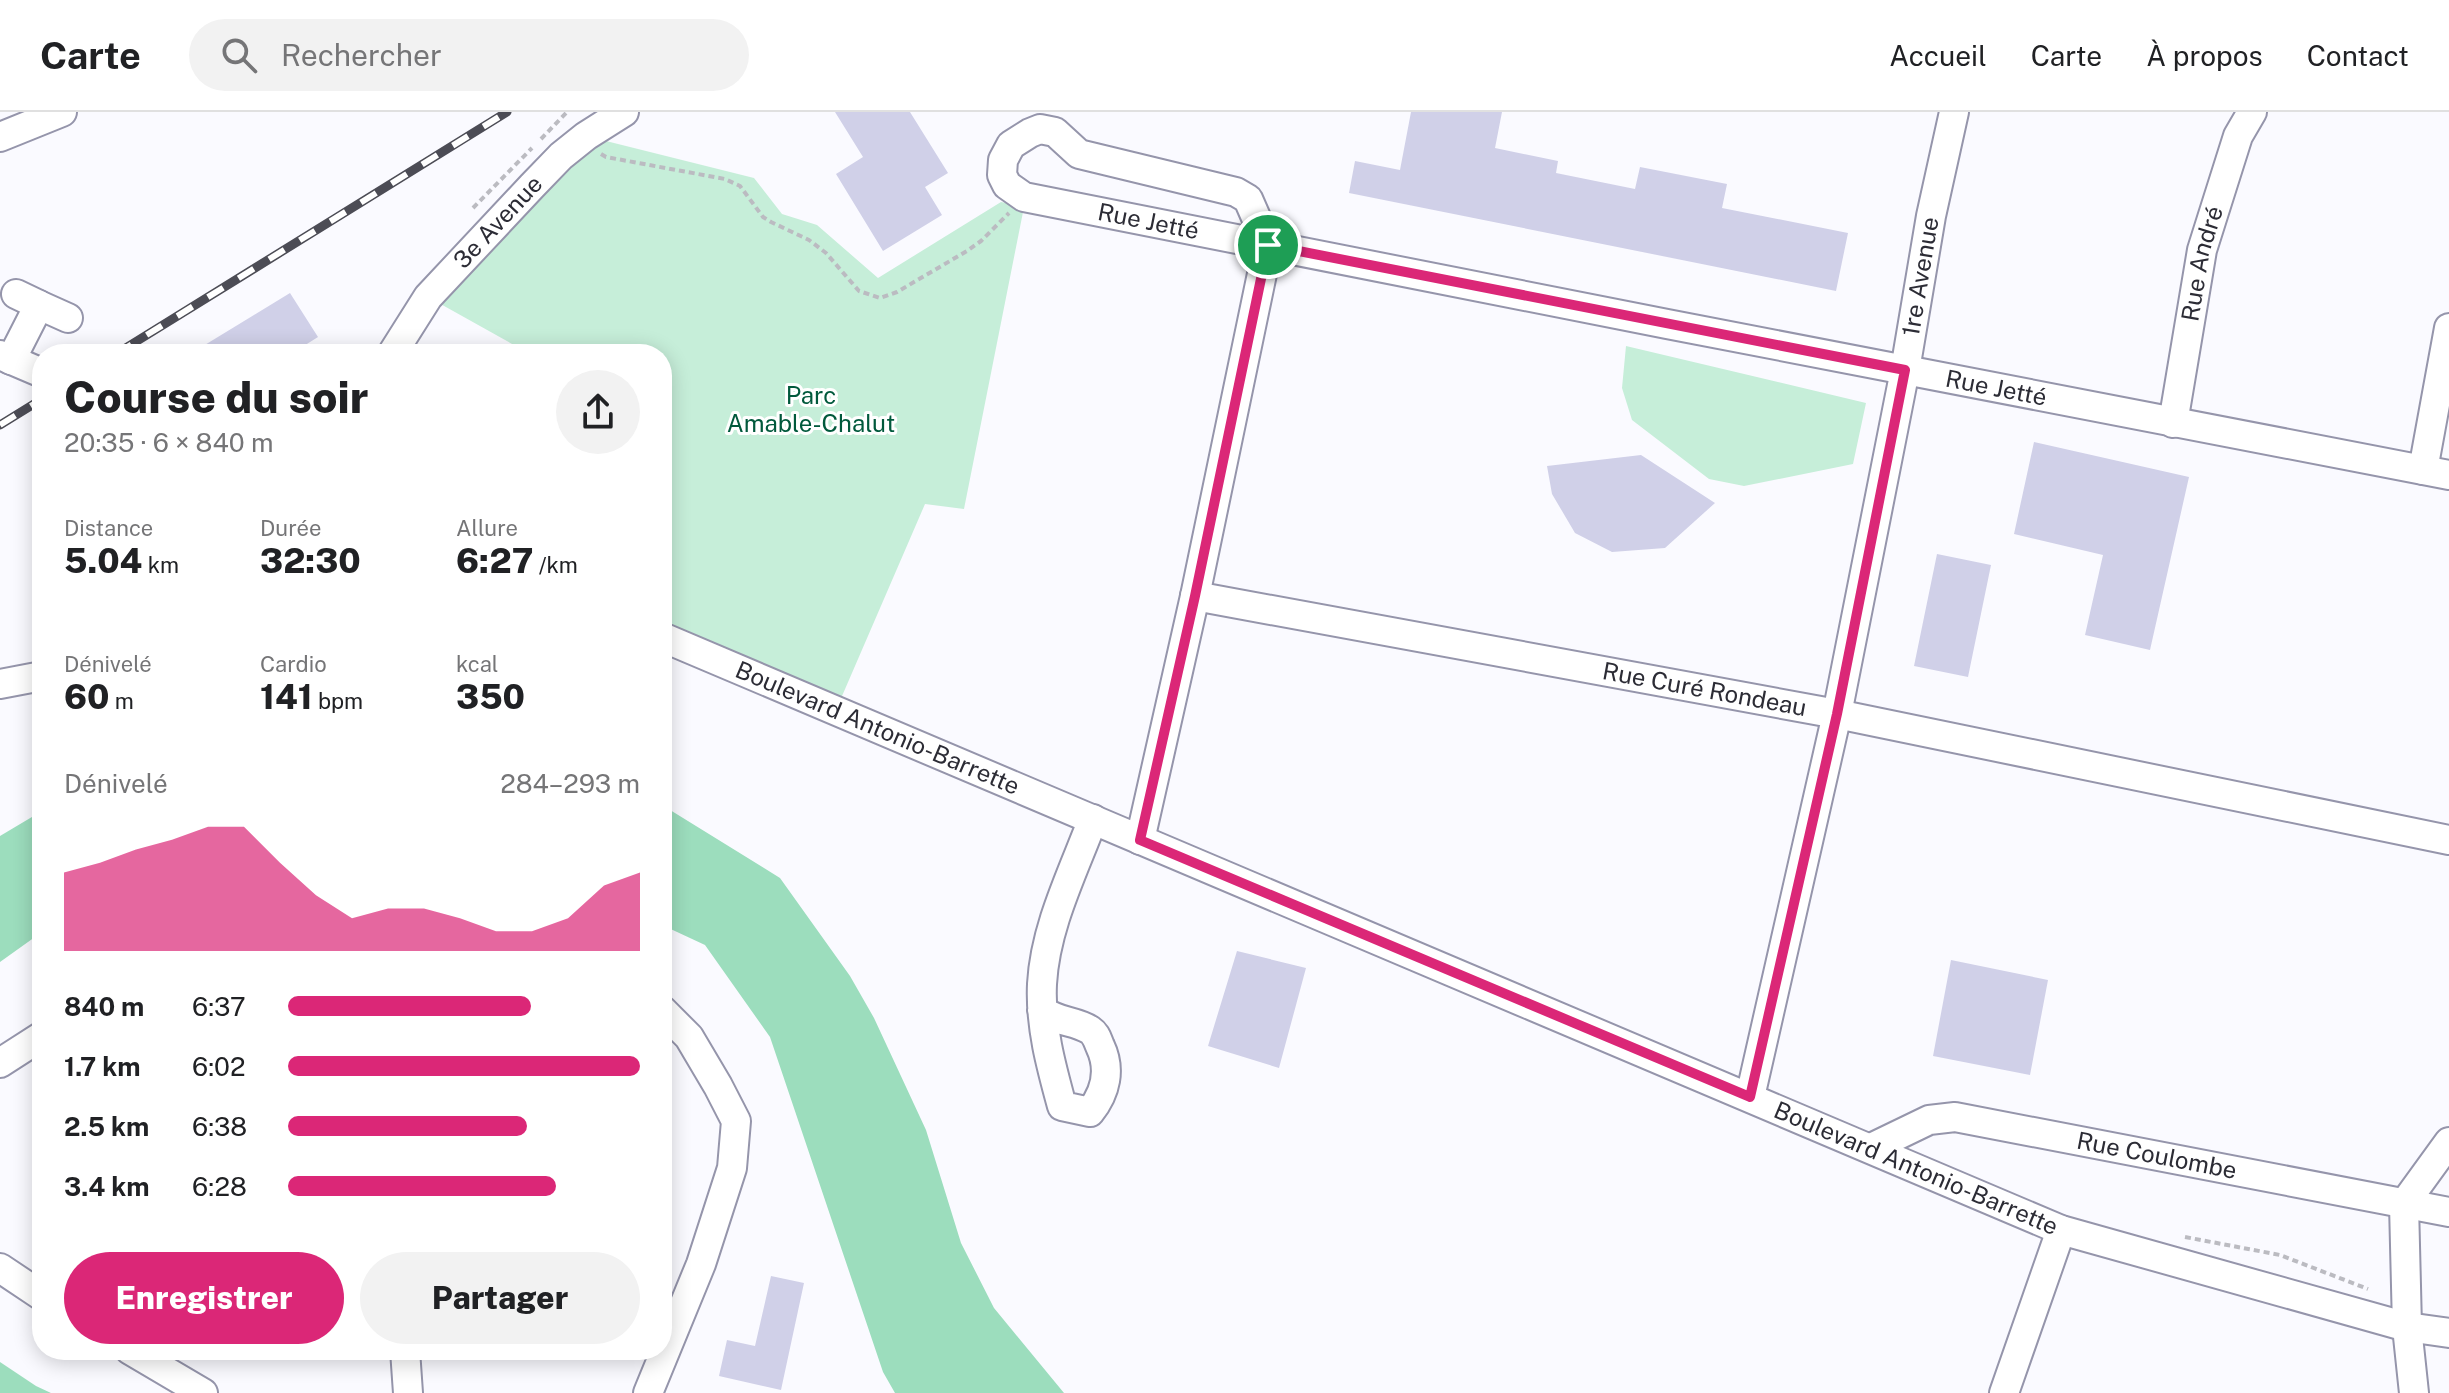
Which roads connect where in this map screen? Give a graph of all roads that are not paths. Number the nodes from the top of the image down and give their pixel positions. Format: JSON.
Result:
{"nodes":[{"id":1,"x":62,"y":112,"type":"edge"},
{"id":2,"x":624,"y":112,"type":"edge"},
{"id":3,"x":1954,"y":112,"type":"edge"},
{"id":4,"x":2252,"y":112,"type":"edge"},
{"id":5,"x":3,"y":127,"type":"edge"},
{"id":6,"x":1268,"y":245,"type":"junction"},
{"id":7,"x":68,"y":318,"type":"dead end"},
{"id":8,"x":2449,"y":328,"type":"edge"},
{"id":9,"x":398,"y":344,"type":"edge"},
{"id":10,"x":6,"y":358,"type":"edge"},
{"id":11,"x":32,"y":369,"type":"edge"},
{"id":12,"x":1905,"y":370,"type":"junction"},
{"id":13,"x":2173,"y":423,"type":"junction"},
{"id":14,"x":2436,"y":473,"type":"edge"},
{"id":15,"x":1195,"y":596,"type":"junction"},
{"id":16,"x":672,"y":641,"type":"edge"},
{"id":17,"x":32,"y":678,"type":"edge"},
{"id":18,"x":0,"y":684,"type":"edge"},
{"id":19,"x":1837,"y":714,"type":"junction"},
{"id":20,"x":1093,"y":819,"type":"junction"},
{"id":21,"x":1140,"y":840,"type":"junction"},
{"id":22,"x":2449,"y":840,"type":"edge"},
{"id":23,"x":1042,"y":1010,"type":"dead end"},
{"id":24,"x":672,"y":1020,"type":"edge"},
{"id":25,"x":32,"y":1042,"type":"edge"},
{"id":26,"x":0,"y":1063,"type":"edge"},
{"id":27,"x":1750,"y":1097,"type":"junction"},
{"id":28,"x":2449,"y":1142,"type":"edge"},
{"id":29,"x":1871,"y":1148,"type":"junction"},
{"id":30,"x":2404,"y":1204,"type":"junction"},
{"id":31,"x":2449,"y":1212,"type":"edge"},
{"id":32,"x":2061,"y":1230,"type":"junction"},
{"id":33,"x":0,"y":1268,"type":"edge"},
{"id":34,"x":32,"y":1289,"type":"edge"},
{"id":35,"x":2407,"y":1327,"type":"junction"},
{"id":36,"x":2449,"y":1333,"type":"edge"},
{"id":37,"x":672,"y":1335,"type":"edge"},
{"id":38,"x":147,"y":1360,"type":"edge"},
{"id":39,"x":406,"y":1360,"type":"edge"},
{"id":40,"x":662,"y":1360,"type":"edge"},
{"id":41,"x":203,"y":1393,"type":"edge"},
{"id":42,"x":408,"y":1393,"type":"edge"},
{"id":43,"x":648,"y":1393,"type":"edge"},
{"id":44,"x":2004,"y":1393,"type":"edge"},
{"id":45,"x":2414,"y":1393,"type":"edge"}],
"edges":[{"from":1,"to":5,"type":"street"},
{"from":2,"to":9,"type":"street","name":"3e Avenue"},
{"from":3,"to":12,"type":"street","name":"1re Avenue"},
{"from":4,"to":13,"type":"street","name":"Rue André"},
{"from":6,"to":6,"type":"street","name":"Rue Jetté"},
{"from":6,"to":12,"type":"street","name":"Rue Jetté"},
{"from":6,"to":15,"type":"street"},
{"from":7,"to":10,"type":"street"},
{"from":8,"to":14,"type":"street"},
{"from":10,"to":11,"type":"street"},
{"from":12,"to":13,"type":"street","name":"Rue Jetté"},
{"from":12,"to":19,"type":"street","name":"1re Avenue"},
{"from":13,"to":14,"type":"street","name":"Rue Jetté"},
{"from":15,"to":19,"type":"street","name":"Rue Curé Rondeau"},
{"from":15,"to":21,"type":"street"},
{"from":16,"to":20,"type":"street","name":"Boulevard Antonio-Barrette"},
{"from":17,"to":18,"type":"street"},
{"from":19,"to":22,"type":"street","name":"Rue Curé Rondeau"},
{"from":19,"to":27,"type":"street","name":"1re Avenue"},
{"from":20,"to":21,"type":"street","name":"Boulevard Antonio-Barrette"},
{"from":20,"to":23,"type":"street"},
{"from":21,"to":27,"type":"street","name":"Boulevard Antonio-Barrette"},
{"from":24,"to":37,"type":"street"},
{"from":25,"to":26,"type":"street"},
{"from":27,"to":29,"type":"street","name":"Boulevard Antonio-Barrette"},
{"from":28,"to":30,"type":"street"},
{"from":29,"to":30,"type":"street","name":"Rue Coulombe"},
{"from":29,"to":32,"type":"street","name":"Boulevard Antonio-Barrette"},
{"from":30,"to":31,"type":"street","name":"Rue Coulombe"},
{"from":30,"to":35,"type":"street"},
{"from":32,"to":35,"type":"street","name":"Boulevard Antonio-Barrette"},
{"from":32,"to":44,"type":"street"},
{"from":33,"to":34,"type":"street"},
{"from":35,"to":36,"type":"street","name":"Boulevard Antonio-Barrette"},
{"from":35,"to":45,"type":"street"},
{"from":38,"to":41,"type":"street"},
{"from":39,"to":42,"type":"street"},
{"from":40,"to":43,"type":"street"}]}
